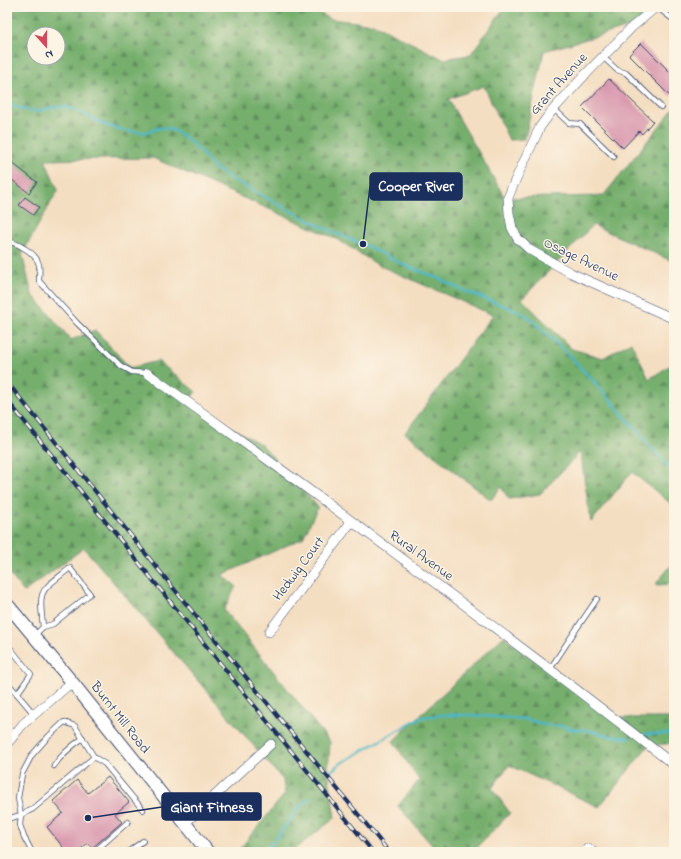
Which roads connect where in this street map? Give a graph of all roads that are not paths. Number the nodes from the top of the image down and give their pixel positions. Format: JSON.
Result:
{"nodes":[{"id":1,"x":656,"y":7,"type":"edge"},
{"id":2,"x":674,"y":20,"type":"edge"},
{"id":3,"x":603,"y":57,"type":"junction"},
{"id":4,"x":661,"y":107,"type":"dead end"},
{"id":5,"x":554,"y":109,"type":"junction"},
{"id":6,"x":614,"y":157,"type":"dead end"},
{"id":7,"x":508,"y":198,"type":"joint"},
{"id":8,"x":7,"y":241,"type":"edge"},
{"id":9,"x":674,"y":319,"type":"edge"},
{"id":10,"x":147,"y":373,"type":"joint"},
{"id":11,"x":352,"y":522,"type":"junction"},
{"id":12,"x":597,"y":599,"type":"dead end"},
{"id":13,"x":7,"y":604,"type":"edge"},
{"id":14,"x":43,"y":627,"type":"junction"},
{"id":15,"x":269,"y":632,"type":"dead end"},
{"id":16,"x":33,"y":636,"type":"junction"},
{"id":17,"x":7,"y":644,"type":"edge"},
{"id":18,"x":550,"y":669,"type":"junction"},
{"id":19,"x":7,"y":682,"type":"edge"},
{"id":20,"x":72,"y":682,"type":"junction"},
{"id":21,"x":17,"y":694,"type":"junction"},
{"id":22,"x":34,"y":714,"type":"junction"},
{"id":23,"x":83,"y":738,"type":"junction"},
{"id":24,"x":7,"y":744,"type":"edge"},
{"id":25,"x":271,"y":744,"type":"dead end"},
{"id":26,"x":94,"y":757,"type":"junction"},
{"id":27,"x":674,"y":765,"type":"edge"},
{"id":28,"x":54,"y":766,"type":"dead end"},
{"id":29,"x":143,"y":810,"type":"dead end"},
{"id":30,"x":21,"y":816,"type":"junction"},
{"id":31,"x":7,"y":819,"type":"edge"},
{"id":32,"x":128,"y":822,"type":"dead end"},
{"id":33,"x":184,"y":824,"type":"junction"},
{"id":34,"x":142,"y":841,"type":"dead end"},
{"id":35,"x":32,"y":852,"type":"edge"},
{"id":36,"x":94,"y":852,"type":"edge"},
{"id":37,"x":128,"y":852,"type":"edge"},
{"id":38,"x":208,"y":852,"type":"edge"}],
"edges":[{"from":1,"to":2,"type":"lane"},
{"from":1,"to":3,"type":"street","name":"Grant Avenue"},
{"from":3,"to":4,"type":"lane"},
{"from":3,"to":5,"type":"street","name":"Grant Avenue"},
{"from":5,"to":6,"type":"lane"},
{"from":5,"to":7,"type":"street","name":"Grant Avenue"},
{"from":7,"to":9,"type":"street","name":"Osage Avenue"},
{"from":8,"to":10,"type":"lane"},
{"from":10,"to":11,"type":"street","name":"Rural Avenue"},
{"from":11,"to":15,"type":"street","name":"Hedwig Court"},
{"from":11,"to":18,"type":"street","name":"Rural Avenue"},
{"from":12,"to":18,"type":"lane"},
{"from":13,"to":16,"type":"main road","name":"Burnt Mill Road"},
{"from":14,"to":14,"type":"lane"},
{"from":14,"to":16,"type":"lane"},
{"from":16,"to":20,"type":"main road","name":"Burnt Mill Road"},
{"from":17,"to":21,"type":"lane"},
{"from":18,"to":27,"type":"street","name":"Rural Avenue"},
{"from":19,"to":21,"type":"lane"},
{"from":20,"to":22,"type":"street"},
{"from":20,"to":33,"type":"main road","name":"Burnt Mill Road"},
{"from":21,"to":22,"type":"lane"},
{"from":22,"to":24,"type":"street"},
{"from":23,"to":26,"type":"lane"},
{"from":23,"to":28,"type":"lane"},
{"from":23,"to":30,"type":"lane"},
{"from":25,"to":33,"type":"street"},
{"from":26,"to":29,"type":"lane"},
{"from":26,"to":30,"type":"lane"},
{"from":30,"to":31,"type":"lane"},
{"from":30,"to":35,"type":"lane"},
{"from":32,"to":36,"type":"lane"},
{"from":33,"to":38,"type":"main road","name":"Burnt Mill Road"},
{"from":34,"to":37,"type":"lane"}]}
